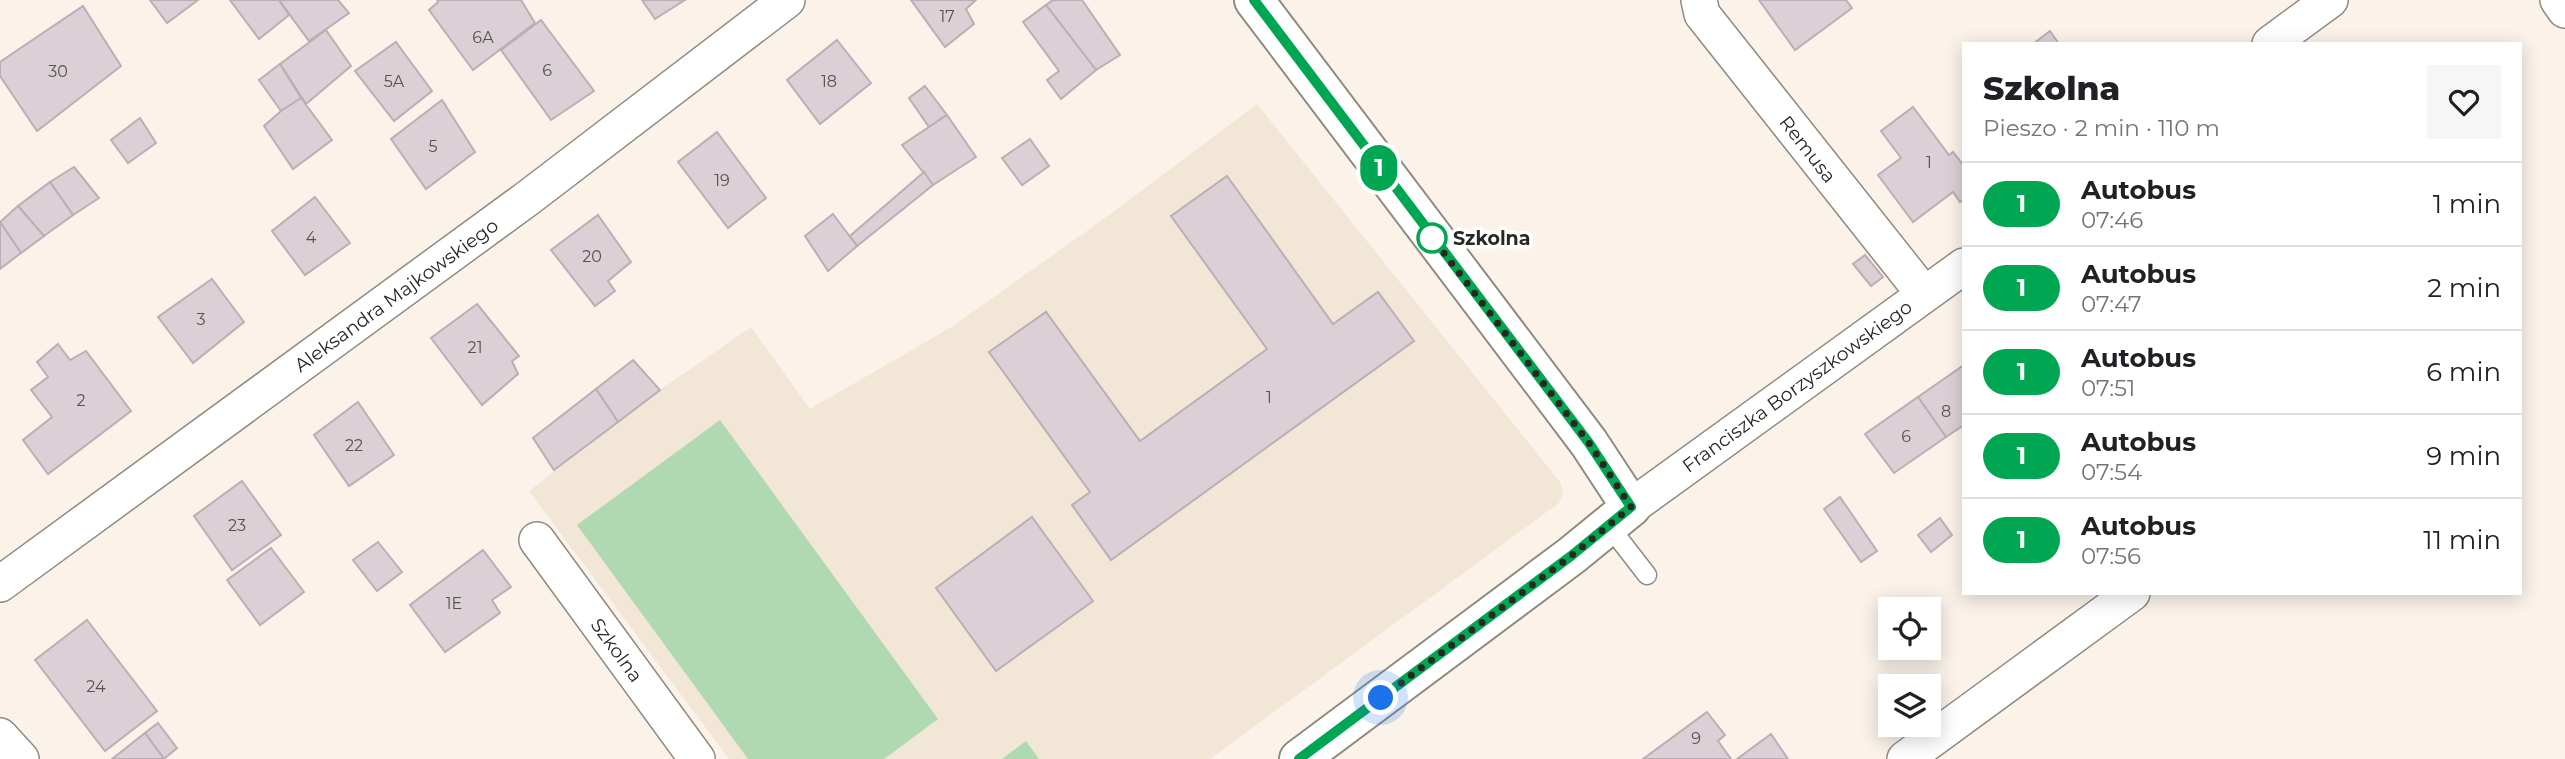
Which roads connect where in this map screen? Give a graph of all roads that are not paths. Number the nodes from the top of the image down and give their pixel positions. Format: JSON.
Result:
{"nodes":[{"id":1,"x":787,"y":0,"type":"edge"},
{"id":2,"x":1254,"y":0,"type":"edge"},
{"id":3,"x":1699,"y":0,"type":"edge"},
{"id":4,"x":2330,"y":0,"type":"edge"},
{"id":5,"x":2558,"y":0,"type":"edge"},
{"id":6,"x":2565,"y":10,"type":"edge"},
{"id":7,"x":2273,"y":42,"type":"edge"},
{"id":8,"x":1962,"y":266,"type":"edge"},
{"id":9,"x":1924,"y":295,"type":"junction"},
{"id":10,"x":1620,"y":516,"type":"junction"},
{"id":11,"x":537,"y":541,"type":"dead end"},
{"id":12,"x":1647,"y":575,"type":"dead end"},
{"id":13,"x":0,"y":584,"type":"edge"},
{"id":14,"x":2129,"y":595,"type":"edge"},
{"id":15,"x":0,"y":736,"type":"edge"},
{"id":16,"x":1315,"y":754,"type":"edge"},
{"id":17,"x":21,"y":759,"type":"edge"},
{"id":18,"x":697,"y":759,"type":"edge"},
{"id":19,"x":1905,"y":759,"type":"edge"}],
"edges":[{"from":1,"to":13,"type":"street","name":"Aleksandra Majkowskiego"},
{"from":2,"to":10,"type":"street"},
{"from":3,"to":9,"type":"street","name":"Remusa"},
{"from":4,"to":7,"type":"street"},
{"from":5,"to":6,"type":"street"},
{"from":8,"to":9,"type":"street","name":"Franciszka Borzyszkowskiego"},
{"from":9,"to":10,"type":"street","name":"Franciszka Borzyszkowskiego"},
{"from":10,"to":12,"type":"lane"},
{"from":10,"to":16,"type":"street"},
{"from":11,"to":18,"type":"street","name":"Szkolna"},
{"from":14,"to":19,"type":"street"},
{"from":15,"to":17,"type":"street"}]}
